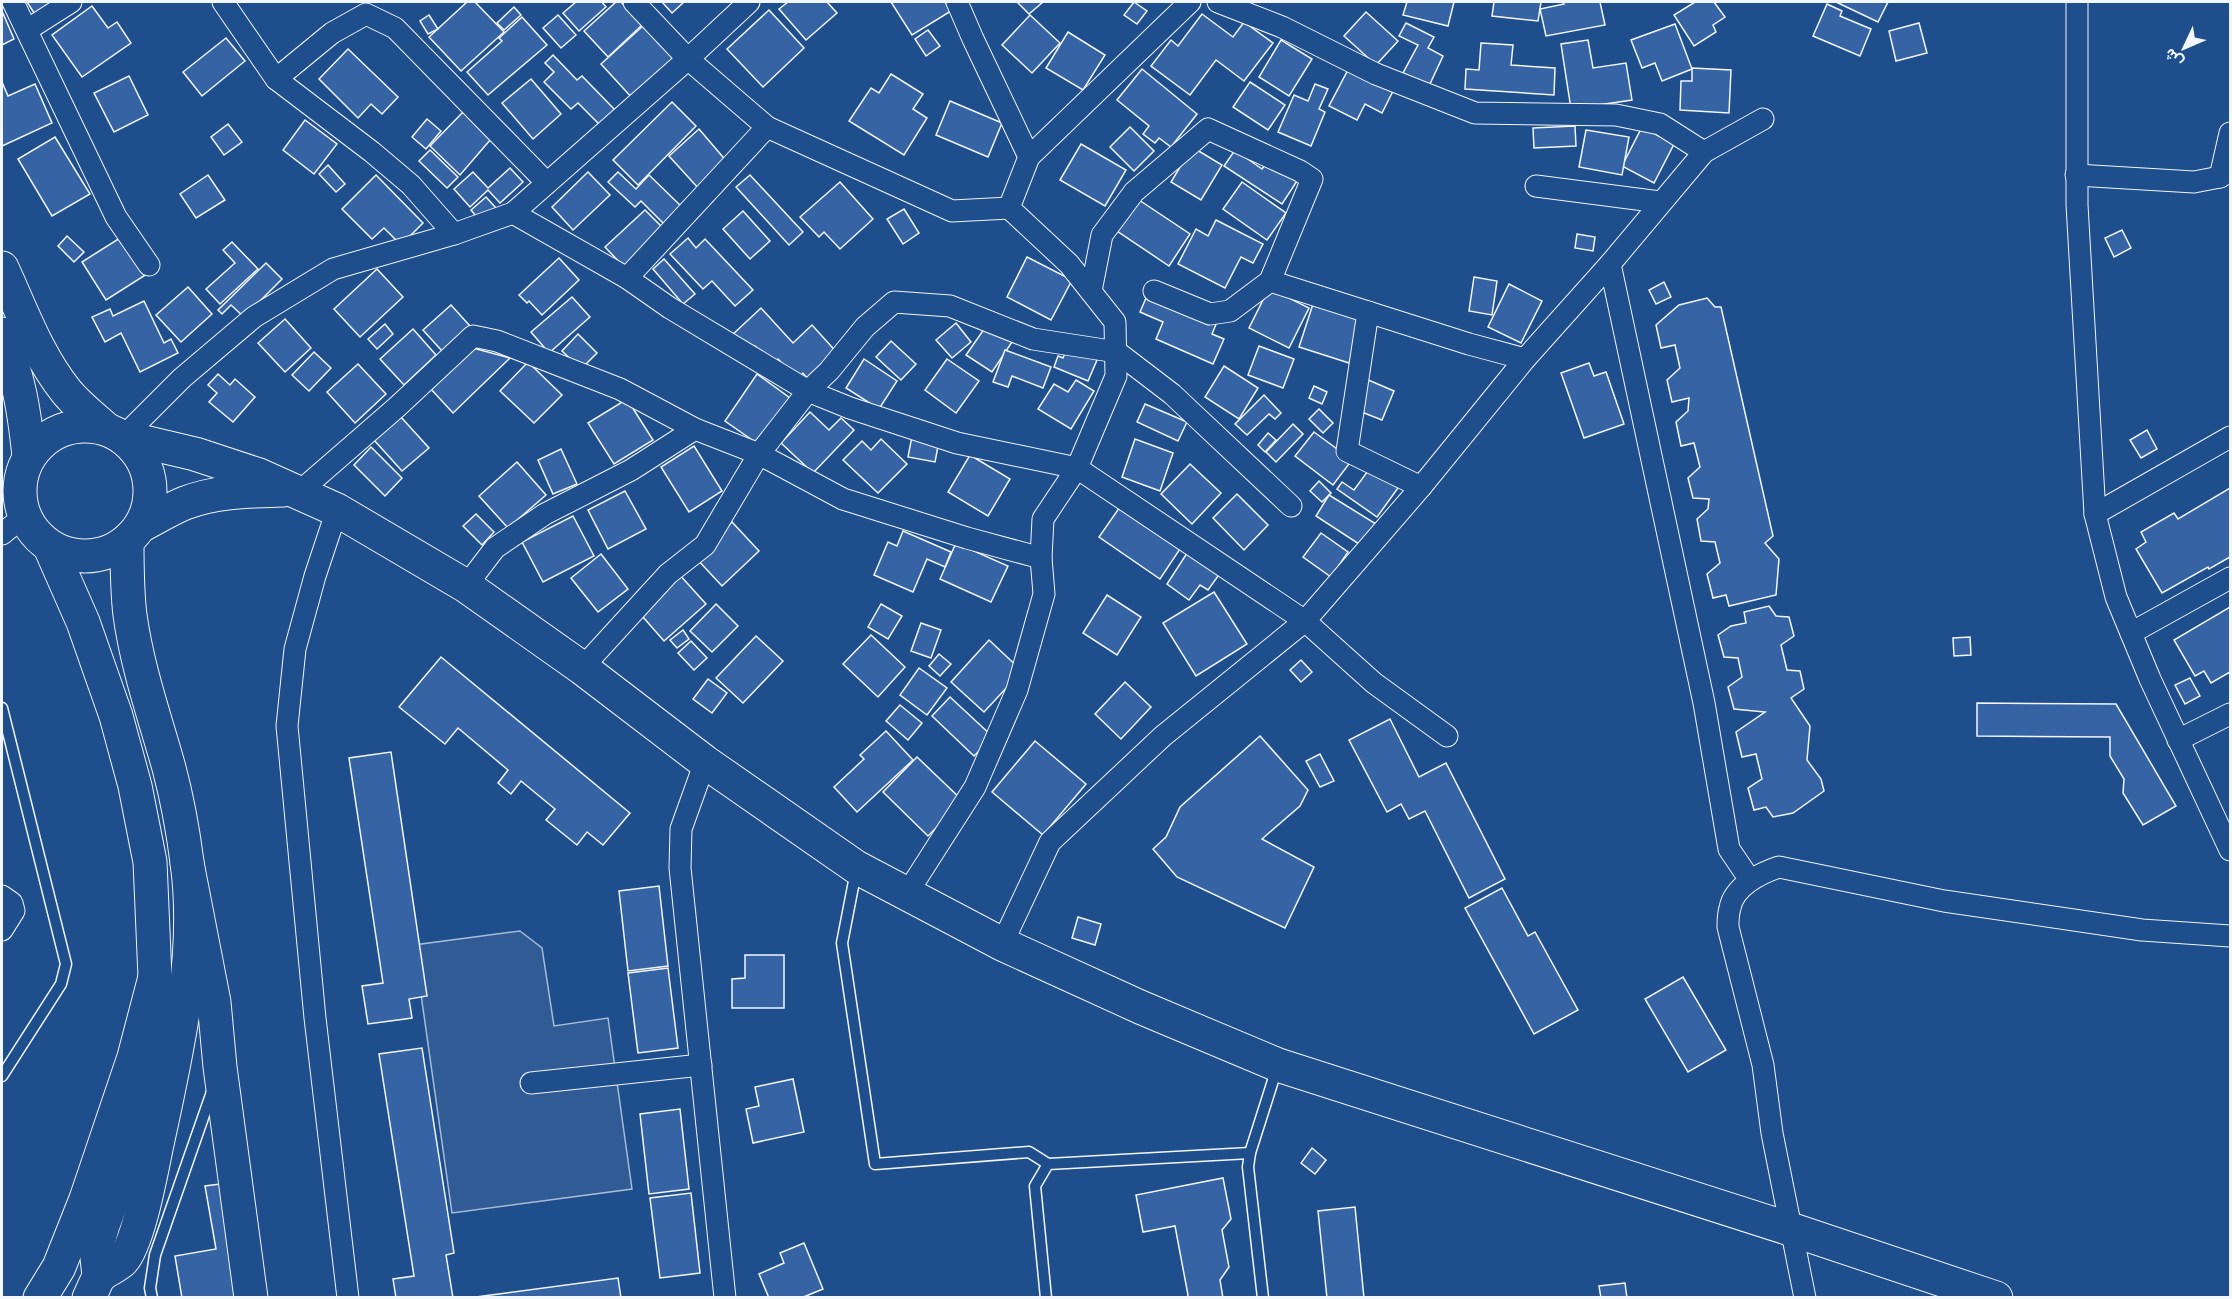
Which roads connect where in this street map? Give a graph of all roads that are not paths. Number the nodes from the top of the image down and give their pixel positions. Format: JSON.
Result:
{"nodes":[{"id":1,"x":13,"y":2,"type":"edge"},
{"id":2,"x":71,"y":2,"type":"edge"},
{"id":3,"x":224,"y":2,"type":"edge"},
{"id":4,"x":634,"y":2,"type":"edge"},
{"id":5,"x":749,"y":2,"type":"edge"},
{"id":6,"x":957,"y":2,"type":"edge"},
{"id":7,"x":1190,"y":2,"type":"edge"},
{"id":8,"x":1218,"y":2,"type":"edge"},
{"id":9,"x":2077,"y":2,"type":"edge"},
{"id":10,"x":27,"y":30,"type":"junction"},
{"id":11,"x":688,"y":59,"type":"junction"},
{"id":12,"x":276,"y":79,"type":"junction"},
{"id":13,"x":1763,"y":119,"type":"dead end"},
{"id":14,"x":766,"y":127,"type":"junction"},
{"id":15,"x":2230,"y":133,"type":"edge"},
{"id":16,"x":1704,"y":152,"type":"junction"},
{"id":17,"x":1029,"y":157,"type":"junction"},
{"id":18,"x":2225,"y":174,"type":"edge"},
{"id":19,"x":2076,"y":175,"type":"junction"},
{"id":20,"x":547,"y":183,"type":"junction"},
{"id":21,"x":1536,"y":186,"type":"dead end"},
{"id":22,"x":1660,"y":202,"type":"junction"},
{"id":23,"x":1009,"y":208,"type":"junction"},
{"id":24,"x":513,"y":213,"type":"junction"},
{"id":25,"x":454,"y":234,"type":"junction"},
{"id":26,"x":1610,"y":264,"type":"junction"},
{"id":27,"x":149,"y":265,"type":"dead end"},
{"id":28,"x":2,"y":268,"type":"edge"},
{"id":29,"x":627,"y":278,"type":"junction"},
{"id":30,"x":1270,"y":281,"type":"junction"},
{"id":31,"x":1091,"y":291,"type":"junction"},
{"id":32,"x":1154,"y":291,"type":"dead end"},
{"id":33,"x":1368,"y":312,"type":"junction"},
{"id":34,"x":2,"y":334,"type":"edge"},
{"id":35,"x":1117,"y":352,"type":"junction"},
{"id":36,"x":1526,"y":358,"type":"junction"},
{"id":37,"x":808,"y":391,"type":"junction"},
{"id":38,"x":695,"y":429,"type":"junction"},
{"id":39,"x":115,"y":433,"type":"junction"},
{"id":40,"x":2230,"y":437,"type":"edge"},
{"id":41,"x":759,"y":454,"type":"junction"},
{"id":42,"x":28,"y":456,"type":"junction"},
{"id":43,"x":1077,"y":468,"type":"junction"},
{"id":44,"x":1421,"y":486,"type":"junction"},
{"id":45,"x":294,"y":492,"type":"junction"},
{"id":46,"x":1291,"y":506,"type":"dead end"},
{"id":47,"x":337,"y":510,"type":"junction"},
{"id":48,"x":2095,"y":514,"type":"junction"},
{"id":49,"x":13,"y":525,"type":"edge"},
{"id":50,"x":134,"y":533,"type":"junction"},
{"id":51,"x":50,"y":547,"type":"junction"},
{"id":52,"x":1041,"y":558,"type":"junction"},
{"id":53,"x":2230,"y":578,"type":"edge"},
{"id":54,"x":466,"y":586,"type":"junction"},
{"id":55,"x":1305,"y":621,"type":"junction"},
{"id":56,"x":2131,"y":633,"type":"junction"},
{"id":57,"x":582,"y":668,"type":"junction"},
{"id":58,"x":2,"y":708,"type":"edge"},
{"id":59,"x":2230,"y":714,"type":"edge"},
{"id":60,"x":1447,"y":736,"type":"dead end"},
{"id":61,"x":2178,"y":740,"type":"junction"},
{"id":62,"x":705,"y":762,"type":"junction"},
{"id":63,"x":2230,"y":850,"type":"edge"},
{"id":64,"x":187,"y":863,"type":"junction"},
{"id":65,"x":856,"y":867,"type":"junction"},
{"id":66,"x":1750,"y":880,"type":"junction"},
{"id":67,"x":906,"y":895,"type":"junction"},
{"id":68,"x":2,"y":896,"type":"edge"},
{"id":69,"x":2,"y":930,"type":"edge"},
{"id":70,"x":2230,"y":936,"type":"edge"},
{"id":71,"x":1002,"y":944,"type":"junction"},
{"id":72,"x":155,"y":977,"type":"junction"},
{"id":73,"x":701,"y":1065,"type":"junction"},
{"id":74,"x":1278,"y":1065,"type":"junction"},
{"id":75,"x":220,"y":1067,"type":"junction"},
{"id":76,"x":2,"y":1076,"type":"edge"},
{"id":77,"x":531,"y":1083,"type":"dead end"},
{"id":78,"x":1250,"y":1153,"type":"junction"},
{"id":79,"x":1048,"y":1164,"type":"junction"},
{"id":80,"x":1790,"y":1229,"type":"junction"},
{"id":81,"x":94,"y":1287,"type":"edge"},
{"id":82,"x":40,"y":1298,"type":"edge"},
{"id":83,"x":152,"y":1298,"type":"edge"},
{"id":84,"x":251,"y":1298,"type":"edge"},
{"id":85,"x":348,"y":1298,"type":"edge"},
{"id":86,"x":725,"y":1298,"type":"edge"},
{"id":87,"x":1046,"y":1298,"type":"edge"},
{"id":88,"x":1263,"y":1298,"type":"edge"},
{"id":89,"x":1805,"y":1298,"type":"edge"},
{"id":90,"x":1996,"y":1298,"type":"edge"}],
"edges":[{"from":1,"to":10,"type":"street"},
{"from":2,"to":10,"type":"street"},
{"from":3,"to":12,"type":"street"},
{"from":4,"to":11,"type":"street"},
{"from":5,"to":11,"type":"street"},
{"from":6,"to":17,"type":"street"},
{"from":7,"to":17,"type":"street"},
{"from":8,"to":16,"type":"street"},
{"from":9,"to":19,"type":"street"},
{"from":10,"to":27,"type":"street"},
{"from":11,"to":14,"type":"street"},
{"from":11,"to":20,"type":"street"},
{"from":12,"to":20,"type":"street"},
{"from":12,"to":25,"type":"street"},
{"from":13,"to":16,"type":"street"},
{"from":14,"to":23,"type":"street"},
{"from":14,"to":29,"type":"street"},
{"from":15,"to":18,"type":"street"},
{"from":16,"to":22,"type":"street"},
{"from":17,"to":23,"type":"street"},
{"from":18,"to":19,"type":"street"},
{"from":19,"to":48,"type":"street"},
{"from":20,"to":24,"type":"street"},
{"from":21,"to":22,"type":"street"},
{"from":22,"to":26,"type":"street"},
{"from":23,"to":31,"type":"street"},
{"from":24,"to":25,"type":"street"},
{"from":24,"to":29,"type":"street"},
{"from":25,"to":39,"type":"street"},
{"from":26,"to":36,"type":"street"},
{"from":26,"to":66,"type":"street"},
{"from":28,"to":39,"type":"main road"},
{"from":29,"to":37,"type":"street"},
{"from":30,"to":31,"type":"street"},
{"from":30,"to":32,"type":"street"},
{"from":30,"to":33,"type":"street"},
{"from":31,"to":35,"type":"street"},
{"from":33,"to":36,"type":"street"},
{"from":33,"to":44,"type":"street"},
{"from":34,"to":42,"type":"main road"},
{"from":35,"to":37,"type":"street"},
{"from":35,"to":43,"type":"street"},
{"from":35,"to":46,"type":"street"},
{"from":36,"to":44,"type":"street"},
{"from":37,"to":41,"type":"street"},
{"from":37,"to":43,"type":"street"},
{"from":38,"to":41,"type":"street"},
{"from":38,"to":45,"type":"street"},
{"from":38,"to":54,"type":"street"},
{"from":39,"to":42,"type":"main road"},
{"from":39,"to":45,"type":"main road"},
{"from":39,"to":50,"type":"main road"},
{"from":40,"to":48,"type":"street"},
{"from":41,"to":52,"type":"street"},
{"from":41,"to":57,"type":"street"},
{"from":42,"to":49,"type":"main road"},
{"from":43,"to":52,"type":"street"},
{"from":43,"to":55,"type":"street"},
{"from":44,"to":55,"type":"street"},
{"from":45,"to":47,"type":"main road"},
{"from":45,"to":50,"type":"main road"},
{"from":47,"to":54,"type":"main road"},
{"from":47,"to":85,"type":"street"},
{"from":48,"to":56,"type":"street"},
{"from":49,"to":51,"type":"main road"},
{"from":50,"to":51,"type":"main road"},
{"from":50,"to":64,"type":"main road"},
{"from":51,"to":72,"type":"main road"},
{"from":52,"to":67,"type":"street"},
{"from":53,"to":56,"type":"street"},
{"from":54,"to":57,"type":"main road"},
{"from":55,"to":60,"type":"street"},
{"from":55,"to":71,"type":"street"},
{"from":56,"to":61,"type":"street"},
{"from":57,"to":62,"type":"main road"},
{"from":58,"to":76,"type":"lane"},
{"from":59,"to":61,"type":"street"},
{"from":61,"to":63,"type":"street"},
{"from":62,"to":65,"type":"main road"},
{"from":62,"to":73,"type":"street"},
{"from":64,"to":75,"type":"main road"},
{"from":64,"to":81,"type":"main road"},
{"from":65,"to":67,"type":"main road"},
{"from":65,"to":79,"type":"lane"},
{"from":66,"to":70,"type":"street"},
{"from":66,"to":80,"type":"street"},
{"from":67,"to":71,"type":"main road"},
{"from":68,"to":69,"type":"street"},
{"from":71,"to":74,"type":"main road"},
{"from":72,"to":81,"type":"main road"},
{"from":72,"to":82,"type":"main road"},
{"from":73,"to":77,"type":"street"},
{"from":73,"to":86,"type":"street"},
{"from":74,"to":78,"type":"lane"},
{"from":74,"to":80,"type":"main road"},
{"from":75,"to":83,"type":"lane"},
{"from":75,"to":84,"type":"main road"},
{"from":78,"to":79,"type":"lane"},
{"from":78,"to":88,"type":"lane"},
{"from":79,"to":87,"type":"lane"},
{"from":80,"to":89,"type":"street"},
{"from":80,"to":90,"type":"main road"}]}
